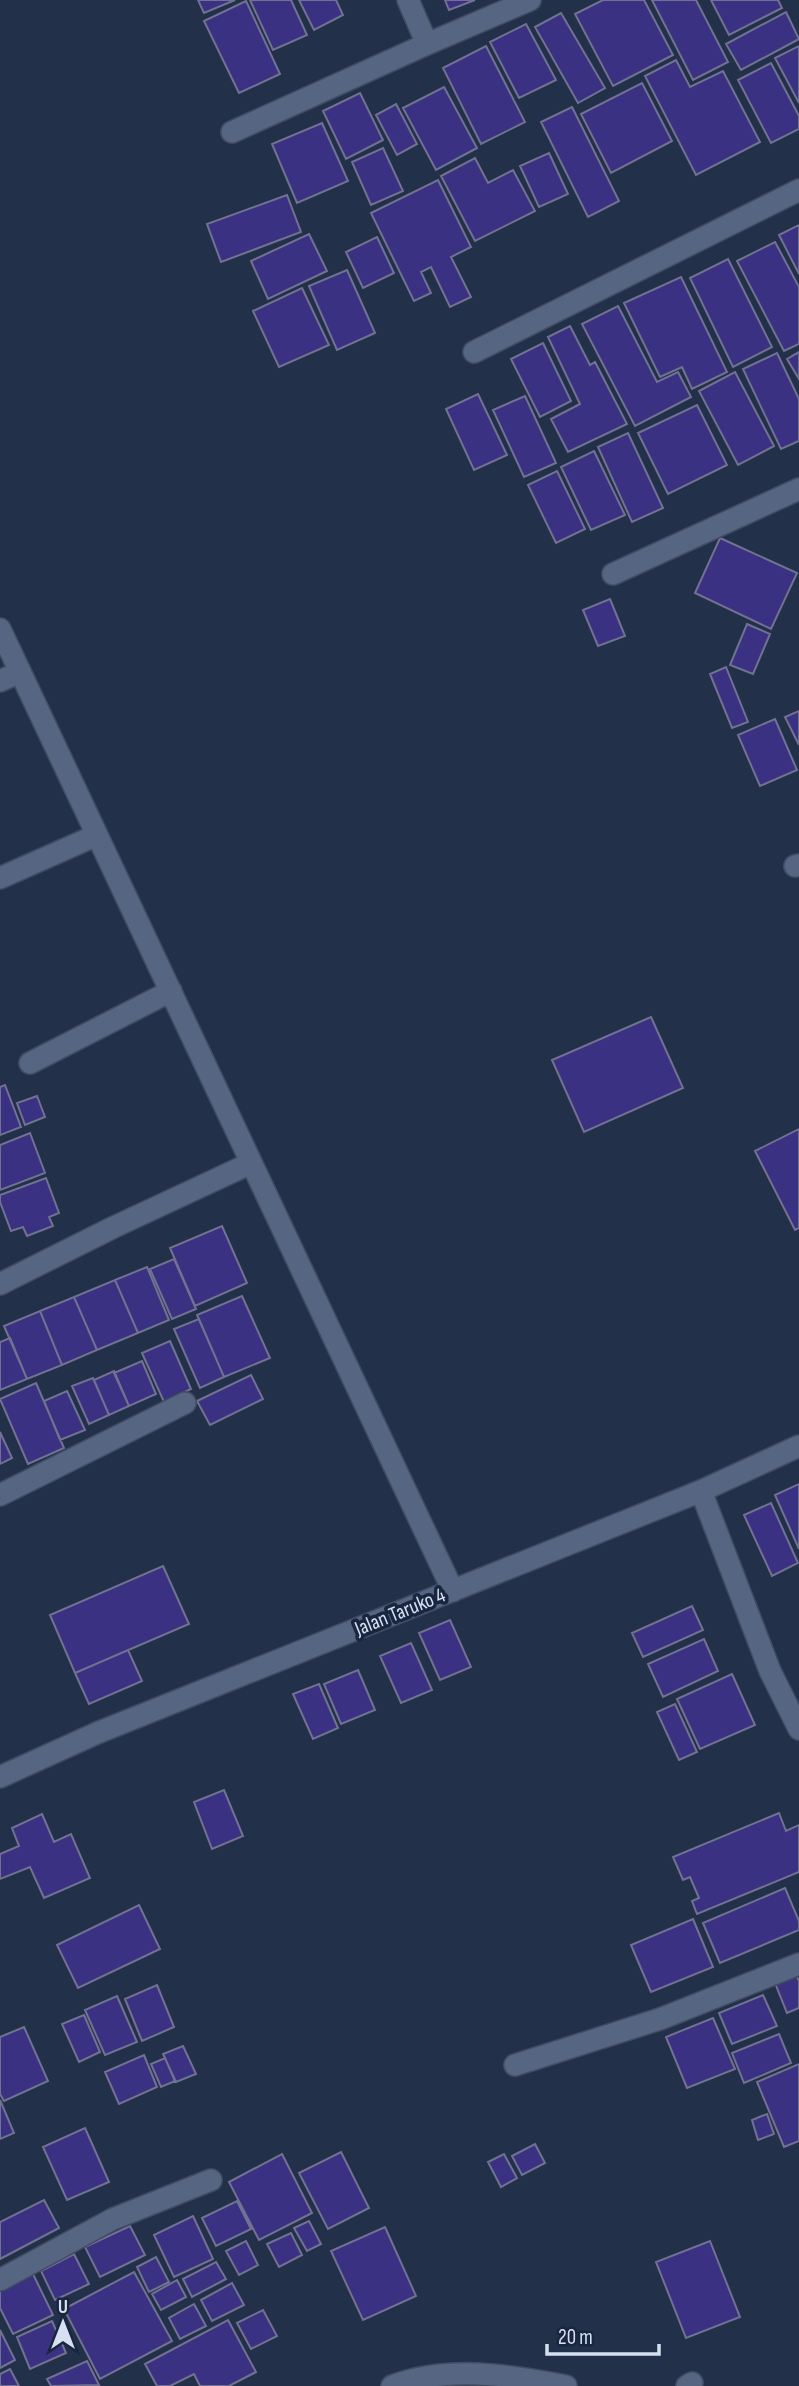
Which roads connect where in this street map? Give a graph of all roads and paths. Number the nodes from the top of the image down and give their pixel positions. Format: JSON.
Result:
{"nodes":[{"id":1,"x":408,"y":0,"type":"edge"},
{"id":2,"x":530,"y":0,"type":"edge"},
{"id":3,"x":427,"y":44,"type":"junction"},
{"id":4,"x":232,"y":132,"type":"dead end"},
{"id":5,"x":799,"y":190,"type":"edge"},
{"id":6,"x":474,"y":352,"type":"dead end"},
{"id":7,"x":799,"y":489,"type":"edge"},
{"id":8,"x":613,"y":574,"type":"dead end"},
{"id":9,"x":0,"y":629,"type":"edge"},
{"id":10,"x":20,"y":672,"type":"junction"},
{"id":11,"x":0,"y":681,"type":"edge"},
{"id":12,"x":97,"y":835,"type":"junction"},
{"id":13,"x":0,"y":878,"type":"edge"},
{"id":14,"x":170,"y":991,"type":"junction"},
{"id":15,"x":30,"y":1063,"type":"dead end"},
{"id":16,"x":251,"y":1163,"type":"junction"},
{"id":17,"x":0,"y":1284,"type":"edge"},
{"id":18,"x":185,"y":1403,"type":"dead end"},
{"id":19,"x":799,"y":1446,"type":"edge"},
{"id":20,"x":701,"y":1491,"type":"junction"},
{"id":21,"x":0,"y":1495,"type":"edge"},
{"id":22,"x":453,"y":1591,"type":"junction"},
{"id":23,"x":799,"y":1729,"type":"edge"},
{"id":24,"x":0,"y":1777,"type":"edge"},
{"id":25,"x":799,"y":1964,"type":"edge"},
{"id":26,"x":515,"y":2065,"type":"dead end"},
{"id":27,"x":211,"y":2180,"type":"dead end"},
{"id":28,"x":0,"y":2280,"type":"edge"},
{"id":29,"x":392,"y":2386,"type":"edge"},
{"id":30,"x":566,"y":2386,"type":"edge"}],
"edges":[{"from":1,"to":3,"type":"street"},
{"from":2,"to":3,"type":"street"},
{"from":3,"to":4,"type":"street"},
{"from":5,"to":6,"type":"street"},
{"from":7,"to":8,"type":"street"},
{"from":9,"to":10,"type":"street"},
{"from":10,"to":11,"type":"street"},
{"from":10,"to":12,"type":"street"},
{"from":12,"to":13,"type":"street"},
{"from":12,"to":14,"type":"street"},
{"from":14,"to":15,"type":"street"},
{"from":14,"to":16,"type":"street"},
{"from":16,"to":17,"type":"street"},
{"from":16,"to":22,"type":"street"},
{"from":18,"to":21,"type":"street"},
{"from":19,"to":20,"type":"street","name":"Jalan Taruko 4"},
{"from":20,"to":22,"type":"street","name":"Jalan Taruko 4"},
{"from":20,"to":23,"type":"street"},
{"from":22,"to":24,"type":"street","name":"Jalan Taruko 4"},
{"from":25,"to":26,"type":"street"},
{"from":27,"to":28,"type":"street"},
{"from":29,"to":30,"type":"street"}]}
